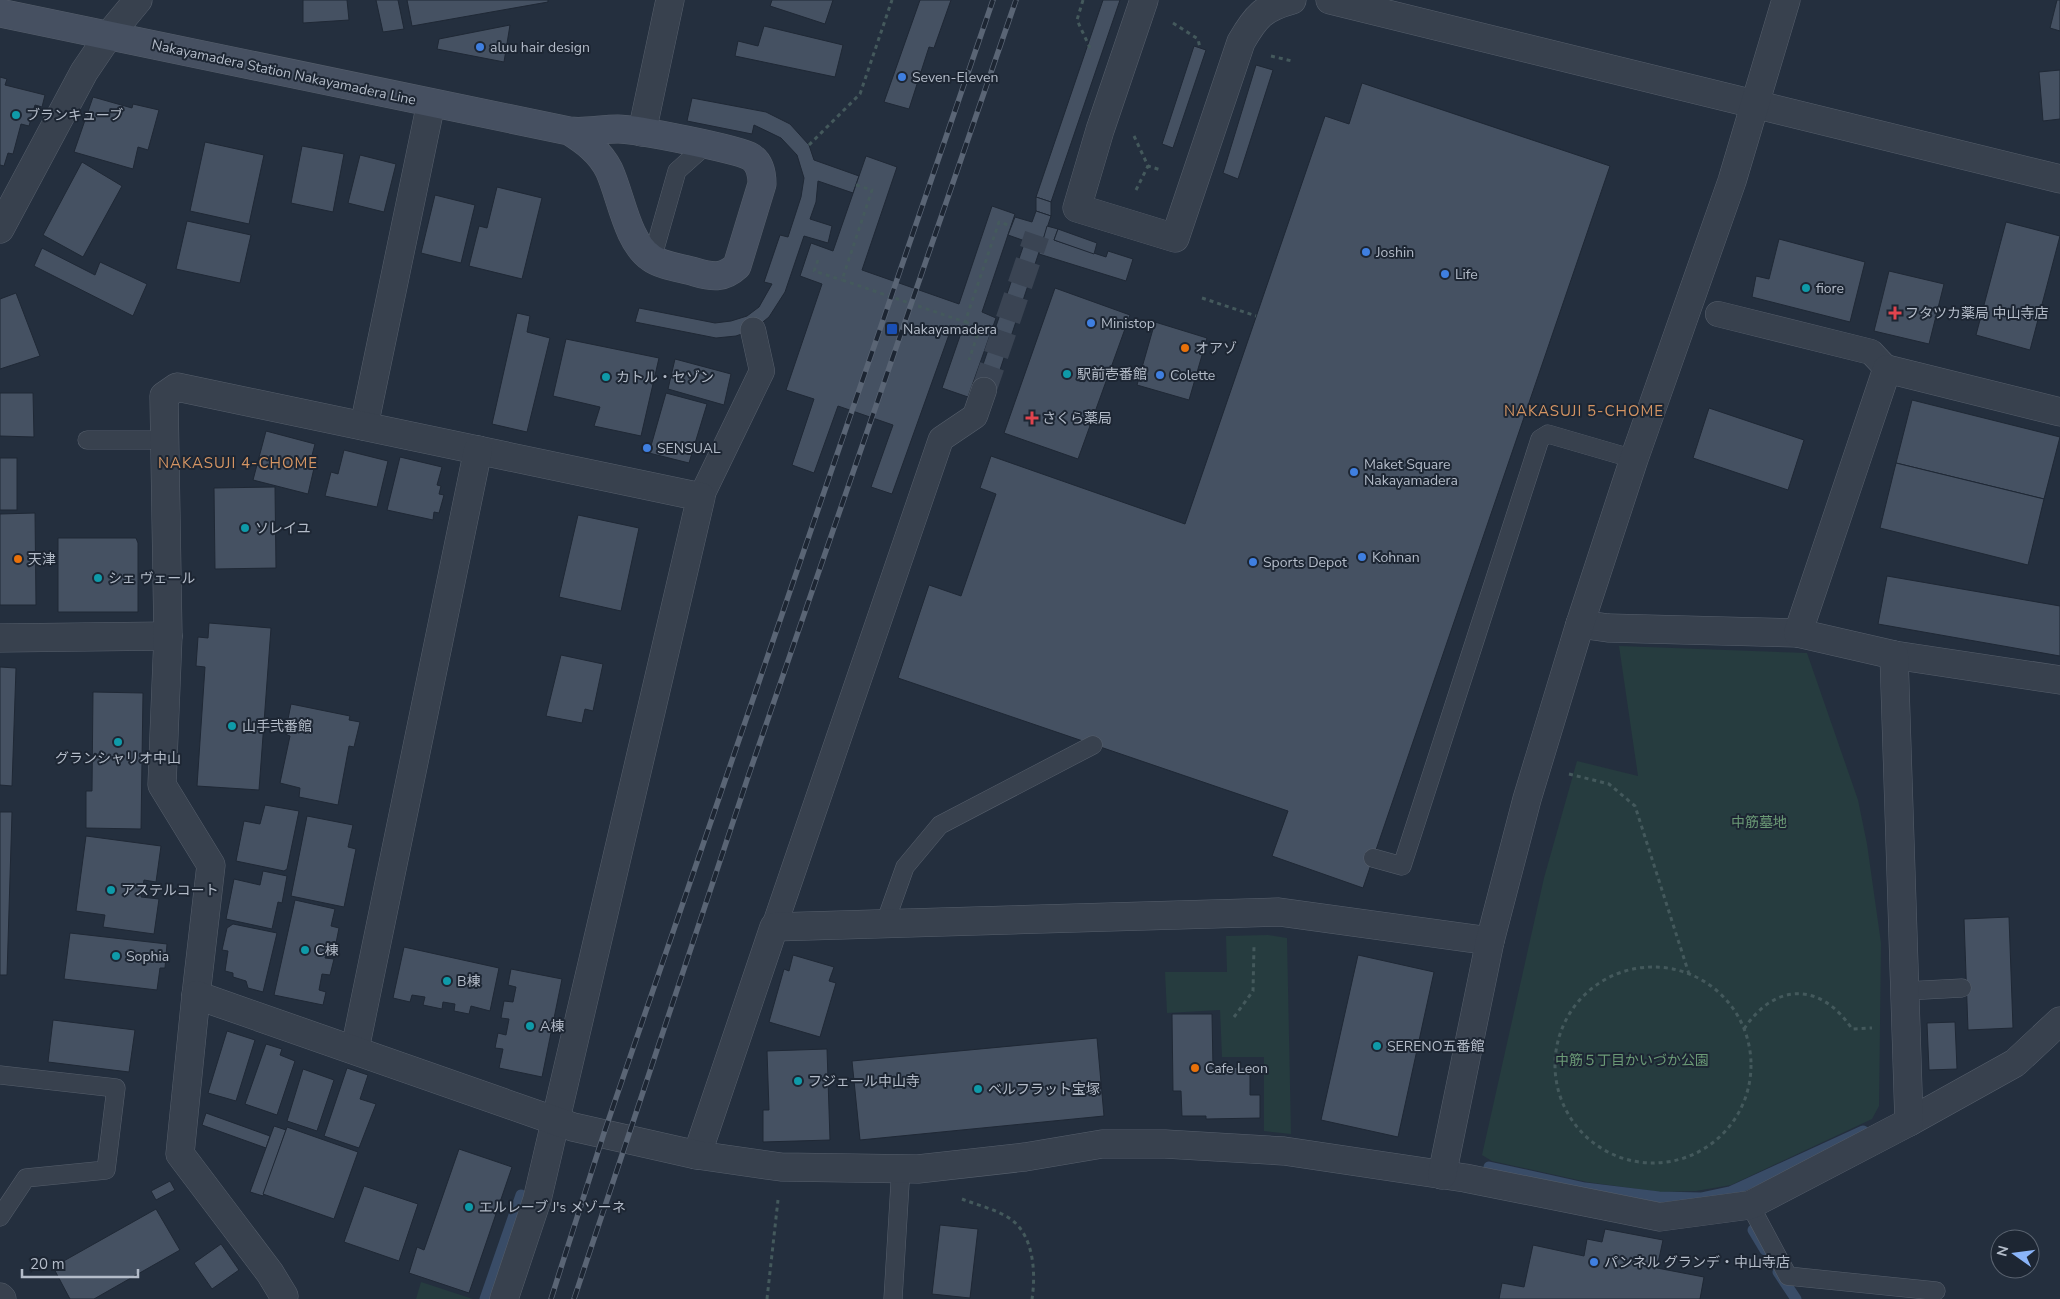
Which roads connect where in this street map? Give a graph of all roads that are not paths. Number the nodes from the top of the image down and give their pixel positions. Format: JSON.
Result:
{"nodes":[{"id":1,"x":138,"y":0,"type":"edge"},
{"id":2,"x":670,"y":0,"type":"edge"},
{"id":3,"x":1144,"y":0,"type":"edge"},
{"id":4,"x":1292,"y":0,"type":"edge"},
{"id":5,"x":1330,"y":0,"type":"edge"},
{"id":6,"x":1786,"y":0,"type":"edge"},
{"id":7,"x":0,"y":13,"type":"edge"},
{"id":8,"x":109,"y":36,"type":"junction"},
{"id":9,"x":431,"y":103,"type":"junction"},
{"id":10,"x":1753,"y":105,"type":"junction"},
{"id":11,"x":568,"y":131,"type":"junction"},
{"id":12,"x":642,"y":132,"type":"junction"},
{"id":13,"x":706,"y":145,"type":"junction"},
{"id":14,"x":2060,"y":179,"type":"edge"},
{"id":15,"x":0,"y":229,"type":"edge"},
{"id":16,"x":652,"y":259,"type":"junction"},
{"id":17,"x":1718,"y":314,"type":"dead end"},
{"id":18,"x":753,"y":330,"type":"dead end"},
{"id":19,"x":1887,"y":369,"type":"junction"},
{"id":20,"x":984,"y":390,"type":"tunnel mouth"},
{"id":21,"x":2060,"y":412,"type":"edge"},
{"id":22,"x":364,"y":426,"type":"junction"},
{"id":23,"x":87,"y":440,"type":"dead end"},
{"id":24,"x":164,"y":440,"type":"junction"},
{"id":25,"x":478,"y":450,"type":"junction"},
{"id":26,"x":1634,"y":459,"type":"junction"},
{"id":27,"x":701,"y":497,"type":"junction"},
{"id":28,"x":1580,"y":624,"type":"junction"},
{"id":29,"x":1798,"y":633,"type":"junction"},
{"id":30,"x":168,"y":636,"type":"junction"},
{"id":31,"x":0,"y":638,"type":"edge"},
{"id":32,"x":1894,"y":655,"type":"junction"},
{"id":33,"x":2060,"y":680,"type":"edge"},
{"id":34,"x":1093,"y":745,"type":"dead end"},
{"id":35,"x":1373,"y":858,"type":"dead end"},
{"id":36,"x":885,"y":923,"type":"junction"},
{"id":37,"x":774,"y":926,"type":"junction"},
{"id":38,"x":1490,"y":941,"type":"junction"},
{"id":39,"x":1962,"y":988,"type":"dead end"},
{"id":40,"x":1905,"y":991,"type":"junction"},
{"id":41,"x":196,"y":995,"type":"junction"},
{"id":42,"x":2060,"y":1021,"type":"edge"},
{"id":43,"x":356,"y":1049,"type":"junction"},
{"id":44,"x":0,"y":1075,"type":"edge"},
{"id":45,"x":556,"y":1120,"type":"junction"},
{"id":46,"x":1909,"y":1122,"type":"junction"},
{"id":47,"x":697,"y":1156,"type":"junction"},
{"id":48,"x":901,"y":1167,"type":"junction"},
{"id":49,"x":1442,"y":1175,"type":"junction"},
{"id":50,"x":1750,"y":1205,"type":"junction"},
{"id":51,"x":0,"y":1217,"type":"edge"},
{"id":52,"x":1936,"y":1290,"type":"dead end"},
{"id":53,"x":283,"y":1298,"type":"edge"},
{"id":54,"x":504,"y":1299,"type":"edge"},
{"id":55,"x":893,"y":1299,"type":"edge"}],
"edges":[{"from":1,"to":8,"type":"street"},
{"from":2,"to":12,"type":"street"},
{"from":3,"to":4,"type":"street"},
{"from":5,"to":10,"type":"street"},
{"from":6,"to":10,"type":"street"},
{"from":7,"to":8,"type":"main road","name":"Nakayamadera Station Nakayamadera Line"},
{"from":8,"to":9,"type":"main road","name":"Nakayamadera Station Nakayamadera Line"},
{"from":8,"to":15,"type":"street"},
{"from":9,"to":11,"type":"main road","name":"Nakayamadera Station Nakayamadera Line"},
{"from":9,"to":22,"type":"street"},
{"from":10,"to":14,"type":"street"},
{"from":10,"to":26,"type":"street"},
{"from":11,"to":12,"type":"main road","name":"Nakayamadera Station Nakayamadera Line"},
{"from":11,"to":16,"type":"main road","name":"Nakayamadera Station Nakayamadera Line"},
{"from":12,"to":13,"type":"main road","name":"Nakayamadera Station Nakayamadera Line"},
{"from":13,"to":16,"type":"lane"},
{"from":13,"to":16,"type":"main road","name":"Nakayamadera Station Nakayamadera Line"},
{"from":17,"to":19,"type":"street"},
{"from":18,"to":27,"type":"street"},
{"from":19,"to":21,"type":"street"},
{"from":19,"to":29,"type":"street"},
{"from":20,"to":37,"type":"street"},
{"from":22,"to":24,"type":"street"},
{"from":22,"to":25,"type":"street"},
{"from":23,"to":24,"type":"lane"},
{"from":24,"to":30,"type":"street"},
{"from":25,"to":27,"type":"street"},
{"from":25,"to":43,"type":"street"},
{"from":26,"to":28,"type":"street"},
{"from":26,"to":35,"type":"lane"},
{"from":27,"to":45,"type":"street"},
{"from":28,"to":29,"type":"street"},
{"from":28,"to":38,"type":"street"},
{"from":29,"to":32,"type":"street"},
{"from":30,"to":31,"type":"street"},
{"from":30,"to":41,"type":"street"},
{"from":32,"to":33,"type":"street"},
{"from":32,"to":40,"type":"street"},
{"from":34,"to":36,"type":"lane"},
{"from":36,"to":37,"type":"street"},
{"from":36,"to":38,"type":"street"},
{"from":37,"to":47,"type":"street"},
{"from":38,"to":49,"type":"street"},
{"from":39,"to":40,"type":"lane"},
{"from":40,"to":46,"type":"street"},
{"from":41,"to":43,"type":"street"},
{"from":41,"to":53,"type":"street"},
{"from":42,"to":46,"type":"street"},
{"from":43,"to":45,"type":"street"},
{"from":44,"to":51,"type":"lane"},
{"from":45,"to":47,"type":"street"},
{"from":45,"to":54,"type":"street"},
{"from":46,"to":50,"type":"street"},
{"from":47,"to":48,"type":"street"},
{"from":48,"to":49,"type":"street"},
{"from":48,"to":55,"type":"lane"},
{"from":49,"to":50,"type":"street"},
{"from":50,"to":52,"type":"lane"}]}
